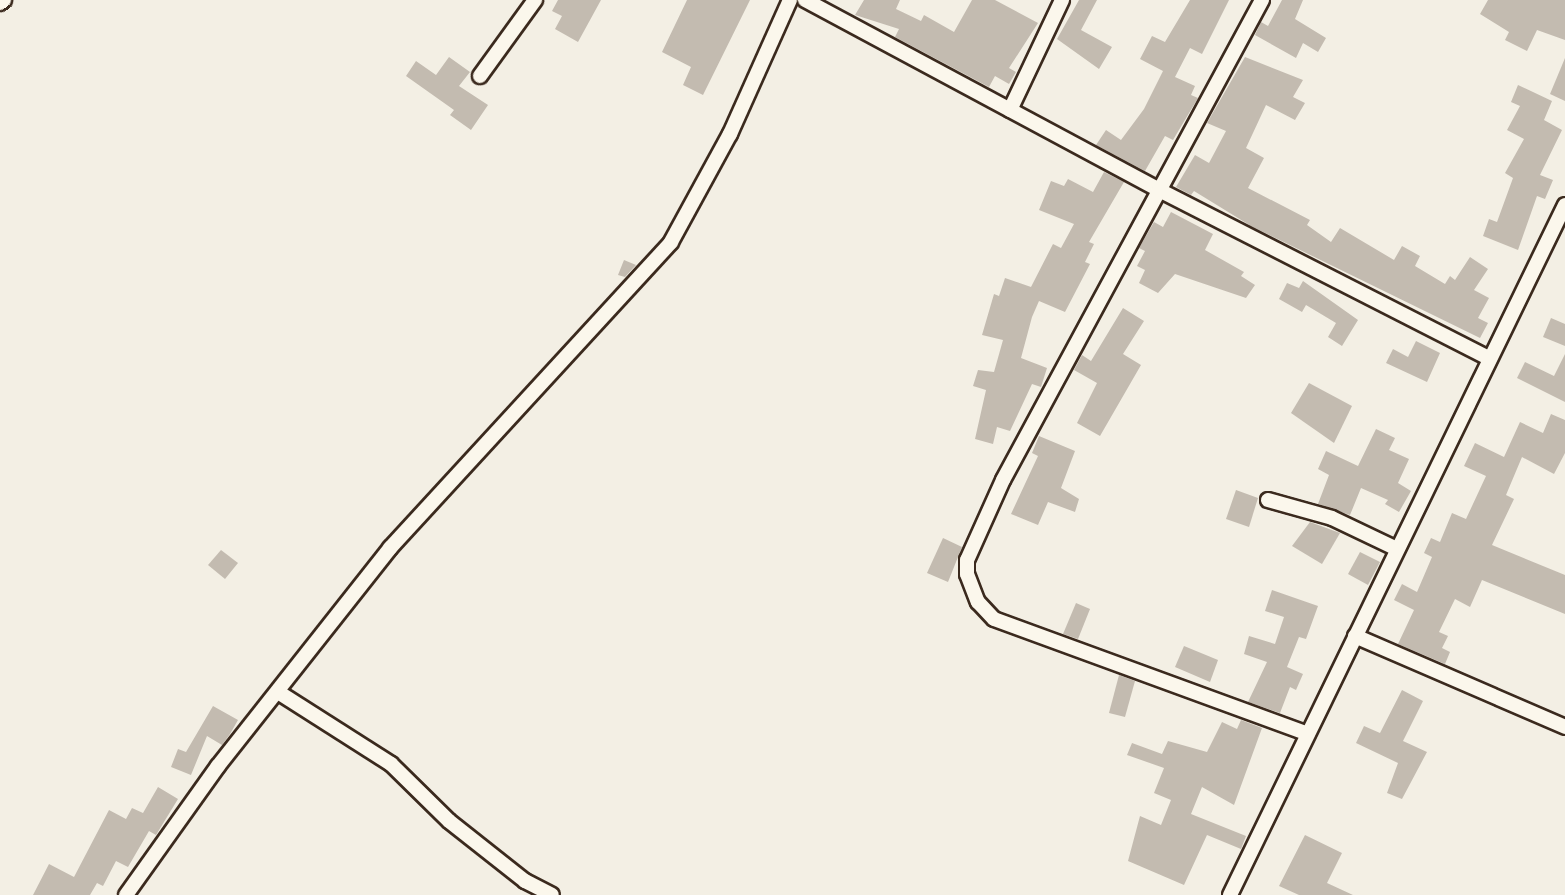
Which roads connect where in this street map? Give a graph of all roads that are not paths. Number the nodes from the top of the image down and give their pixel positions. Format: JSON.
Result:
{"nodes":[{"id":1,"x":535,"y":0,"type":"edge"},
{"id":2,"x":790,"y":0,"type":"edge"},
{"id":3,"x":805,"y":0,"type":"edge"},
{"id":4,"x":1062,"y":0,"type":"edge"},
{"id":5,"x":1262,"y":0,"type":"edge"},
{"id":6,"x":480,"y":76,"type":"dead end"},
{"id":7,"x":1010,"y":110,"type":"junction"},
{"id":8,"x":1159,"y":190,"type":"junction"},
{"id":9,"x":1565,"y":205,"type":"edge"},
{"id":10,"x":1489,"y":358,"type":"junction"},
{"id":11,"x":1268,"y":500,"type":"dead end"},
{"id":12,"x":1397,"y":549,"type":"junction"},
{"id":13,"x":1355,"y":636,"type":"junction"},
{"id":14,"x":278,"y":692,"type":"junction"},
{"id":15,"x":1565,"y":727,"type":"edge"},
{"id":16,"x":1308,"y":734,"type":"junction"},
{"id":17,"x":126,"y":895,"type":"edge"},
{"id":18,"x":552,"y":895,"type":"edge"},
{"id":19,"x":1230,"y":895,"type":"edge"}],
"edges":[{"from":1,"to":6,"type":"street"},
{"from":2,"to":14,"type":"street"},
{"from":3,"to":7,"type":"street"},
{"from":4,"to":7,"type":"street"},
{"from":5,"to":8,"type":"street"},
{"from":7,"to":8,"type":"street"},
{"from":8,"to":10,"type":"street"},
{"from":8,"to":16,"type":"street"},
{"from":9,"to":10,"type":"street"},
{"from":10,"to":12,"type":"street"},
{"from":11,"to":12,"type":"street"},
{"from":12,"to":13,"type":"street"},
{"from":13,"to":15,"type":"street"},
{"from":13,"to":16,"type":"street"},
{"from":14,"to":17,"type":"street"},
{"from":14,"to":18,"type":"street"},
{"from":16,"to":19,"type":"street"}]}
